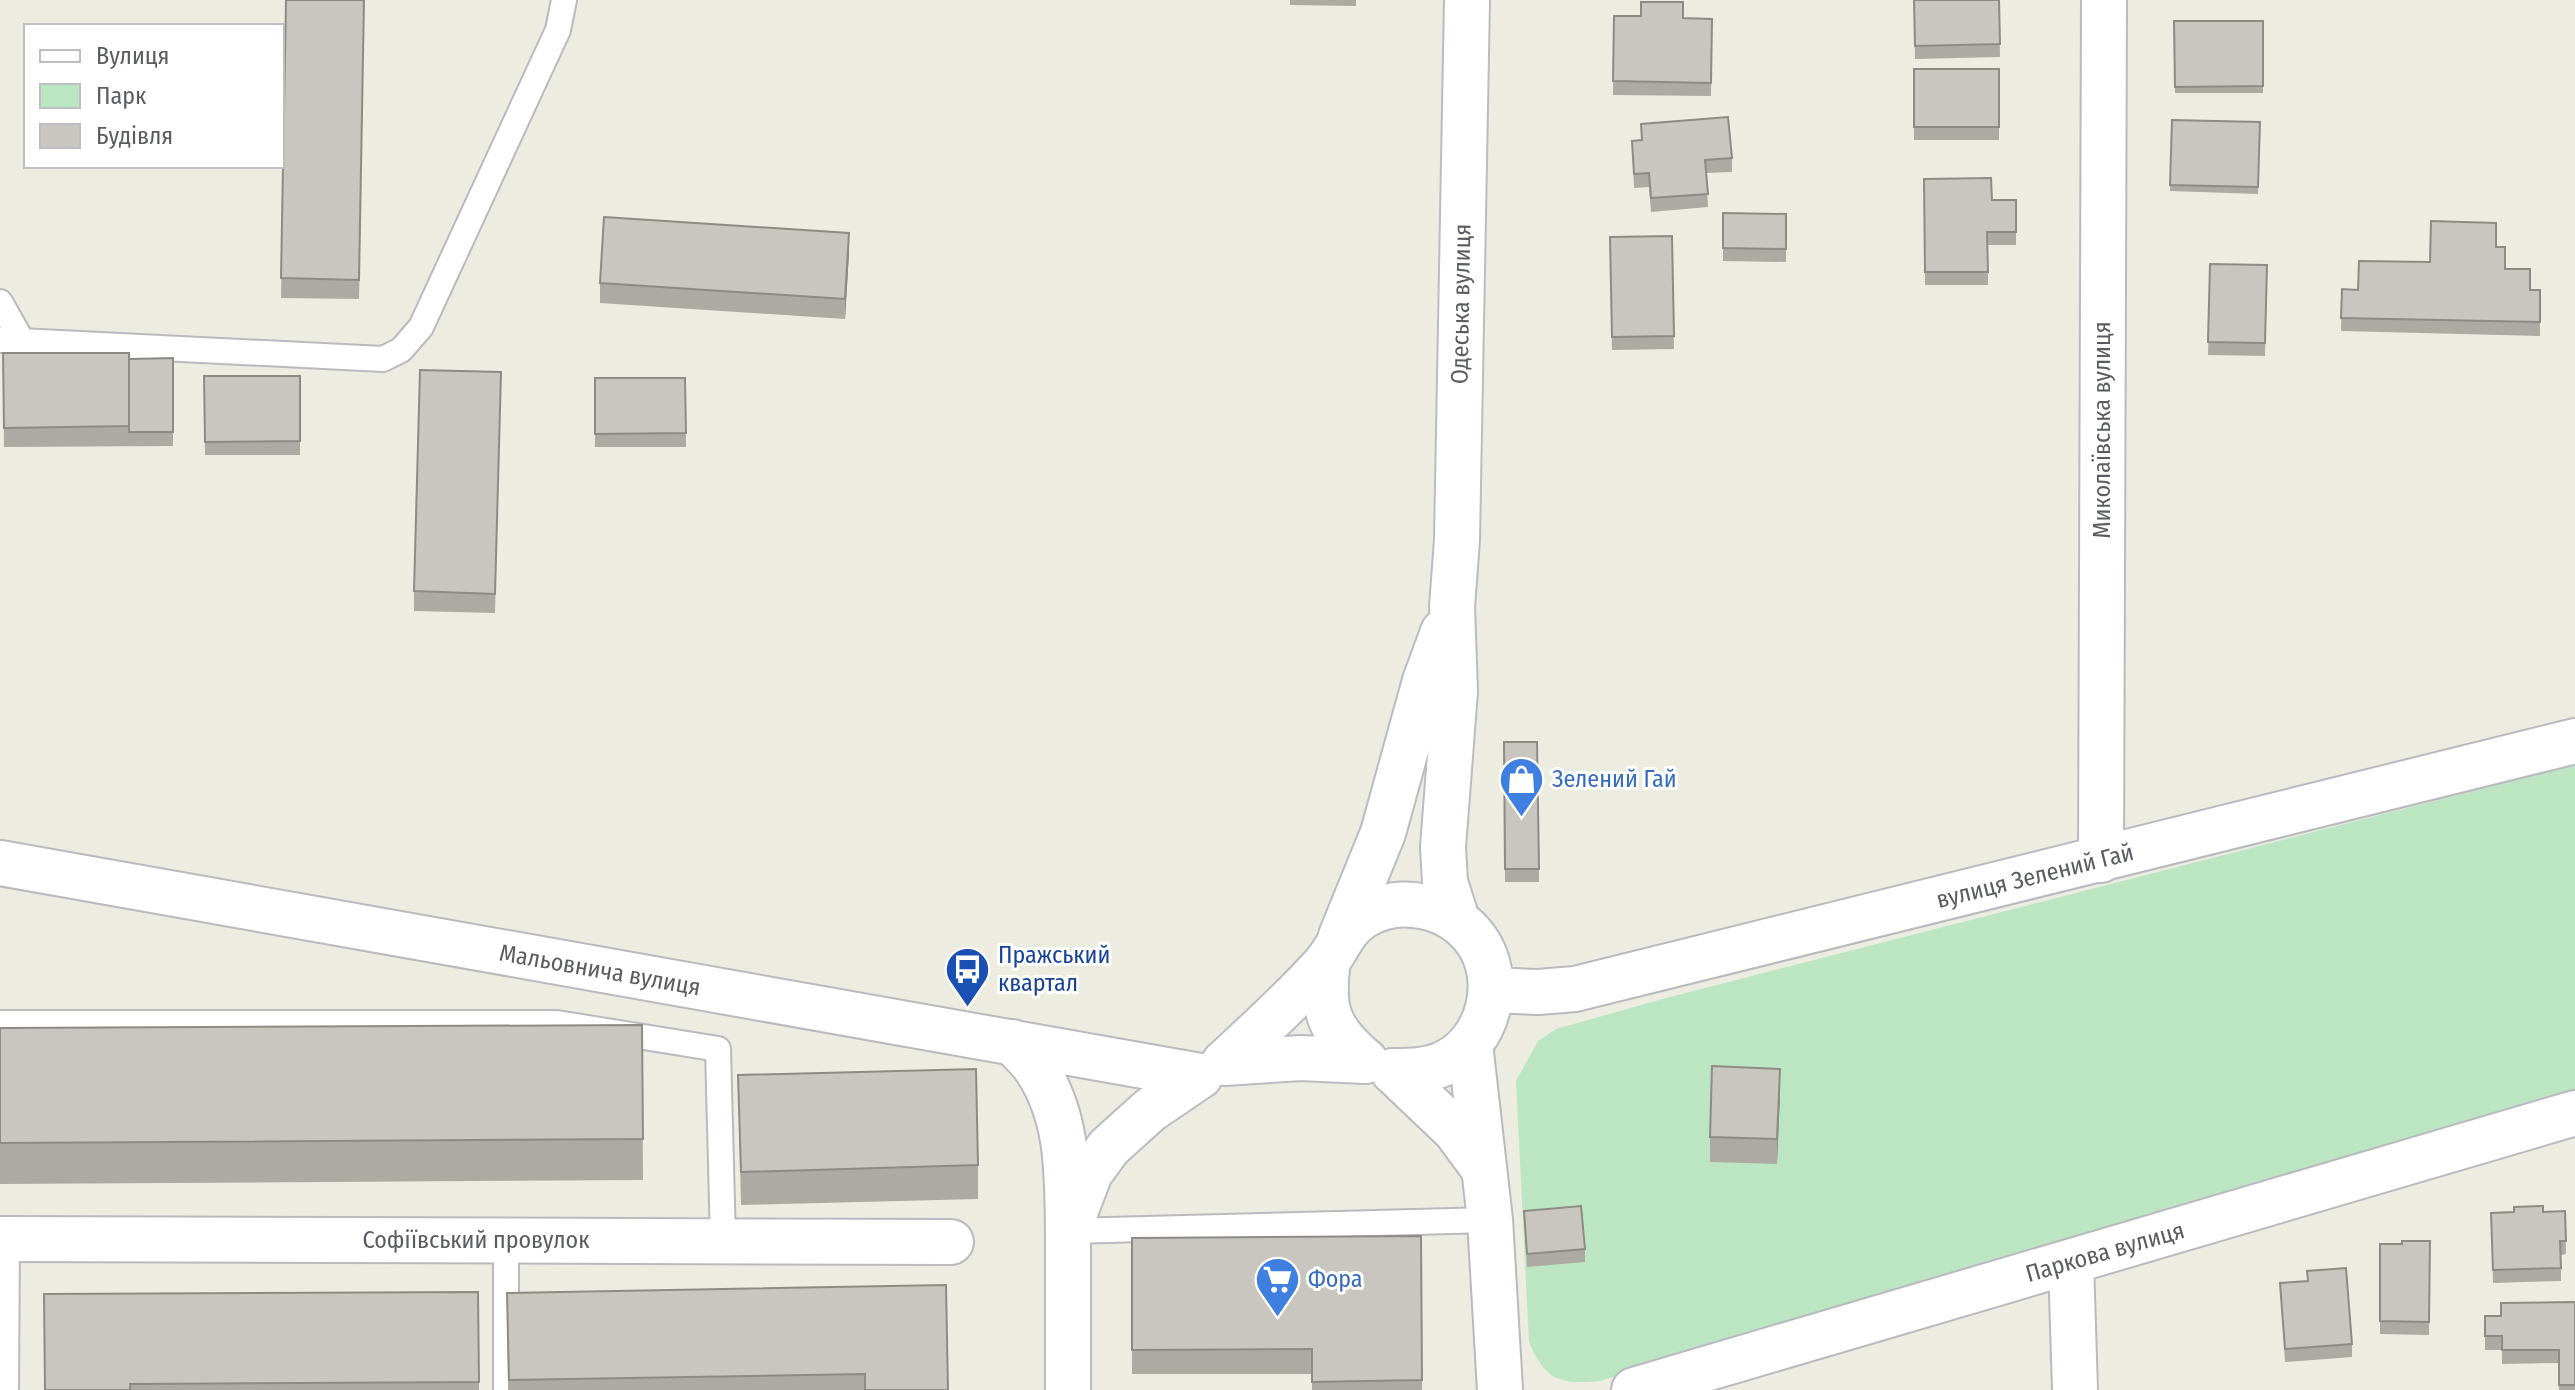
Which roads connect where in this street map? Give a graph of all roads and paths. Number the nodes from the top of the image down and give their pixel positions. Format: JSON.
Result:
{"nodes":[{"id":1,"x":564,"y":0,"type":"edge"},
{"id":2,"x":1467,"y":0,"type":"edge"},
{"id":3,"x":2104,"y":0,"type":"edge"},
{"id":4,"x":0,"y":302,"type":"edge"},
{"id":5,"x":11,"y":340,"type":"edge"},
{"id":6,"x":1452,"y":607,"type":"junction"},
{"id":7,"x":2575,"y":741,"type":"edge"},
{"id":8,"x":2101,"y":860,"type":"junction"},
{"id":9,"x":0,"y":863,"type":"edge"},
{"id":10,"x":1457,"y":920,"type":"junction"},
{"id":11,"x":1334,"y":948,"type":"junction"},
{"id":12,"x":1491,"y":990,"type":"junction"},
{"id":13,"x":0,"y":1023,"type":"edge"},
{"id":14,"x":1012,"y":1042,"type":"junction"},
{"id":15,"x":1470,"y":1044,"type":"junction"},
{"id":16,"x":1379,"y":1066,"type":"junction"},
{"id":17,"x":2575,"y":1113,"type":"edge"},
{"id":18,"x":1484,"y":1169,"type":"junction"},
{"id":19,"x":1490,"y":1220,"type":"junction"},
{"id":20,"x":1068,"y":1231,"type":"junction"},
{"id":21,"x":3,"y":1239,"type":"edge"},
{"id":22,"x":506,"y":1240,"type":"junction"},
{"id":23,"x":723,"y":1241,"type":"junction"},
{"id":24,"x":951,"y":1242,"type":"dead end"},
{"id":25,"x":2071,"y":1262,"type":"junction"},
{"id":26,"x":6,"y":1390,"type":"edge"},
{"id":27,"x":506,"y":1390,"type":"edge"},
{"id":28,"x":1068,"y":1390,"type":"edge"},
{"id":29,"x":1500,"y":1390,"type":"edge"},
{"id":30,"x":1634,"y":1390,"type":"edge"},
{"id":31,"x":2075,"y":1390,"type":"edge"}],
"edges":[{"from":1,"to":5,"type":"lane"},
{"from":2,"to":6,"type":"street","name":"Одеська вулиця"},
{"from":3,"to":8,"type":"street","name":"Миколаївська вулиця"},
{"from":4,"to":5,"type":"lane"},
{"from":6,"to":10,"type":"street","name":"Одеська вулиця"},
{"from":6,"to":11,"type":"street","name":"Одеська вулиця"},
{"from":7,"to":8,"type":"street","name":"вулиця Зелений Гай"},
{"from":8,"to":12,"type":"street","name":"вулиця Зелений Гай"},
{"from":9,"to":14,"type":"street","name":"Мальовнича вулиця"},
{"from":10,"to":11,"type":"street"},
{"from":10,"to":12,"type":"street"},
{"from":11,"to":16,"type":"street"},
{"from":11,"to":16,"type":"street"},
{"from":12,"to":15,"type":"street"},
{"from":13,"to":23,"type":"lane"},
{"from":14,"to":20,"type":"street"},
{"from":14,"to":20,"type":"street","name":"Мальовнича вулиця"},
{"from":15,"to":16,"type":"street"},
{"from":15,"to":18,"type":"street"},
{"from":16,"to":18,"type":"street"},
{"from":17,"to":25,"type":"street","name":"Паркова вулиця"},
{"from":18,"to":19,"type":"street"},
{"from":19,"to":20,"type":"lane"},
{"from":19,"to":29,"type":"street"},
{"from":20,"to":28,"type":"street"},
{"from":21,"to":22,"type":"street","name":"Софіївський провулок"},
{"from":21,"to":26,"type":"lane"},
{"from":22,"to":23,"type":"street","name":"Софіївський провулок"},
{"from":22,"to":27,"type":"lane"},
{"from":23,"to":24,"type":"street","name":"Софіївський провулок"},
{"from":25,"to":30,"type":"street","name":"Паркова вулиця"},
{"from":25,"to":31,"type":"street"}]}
